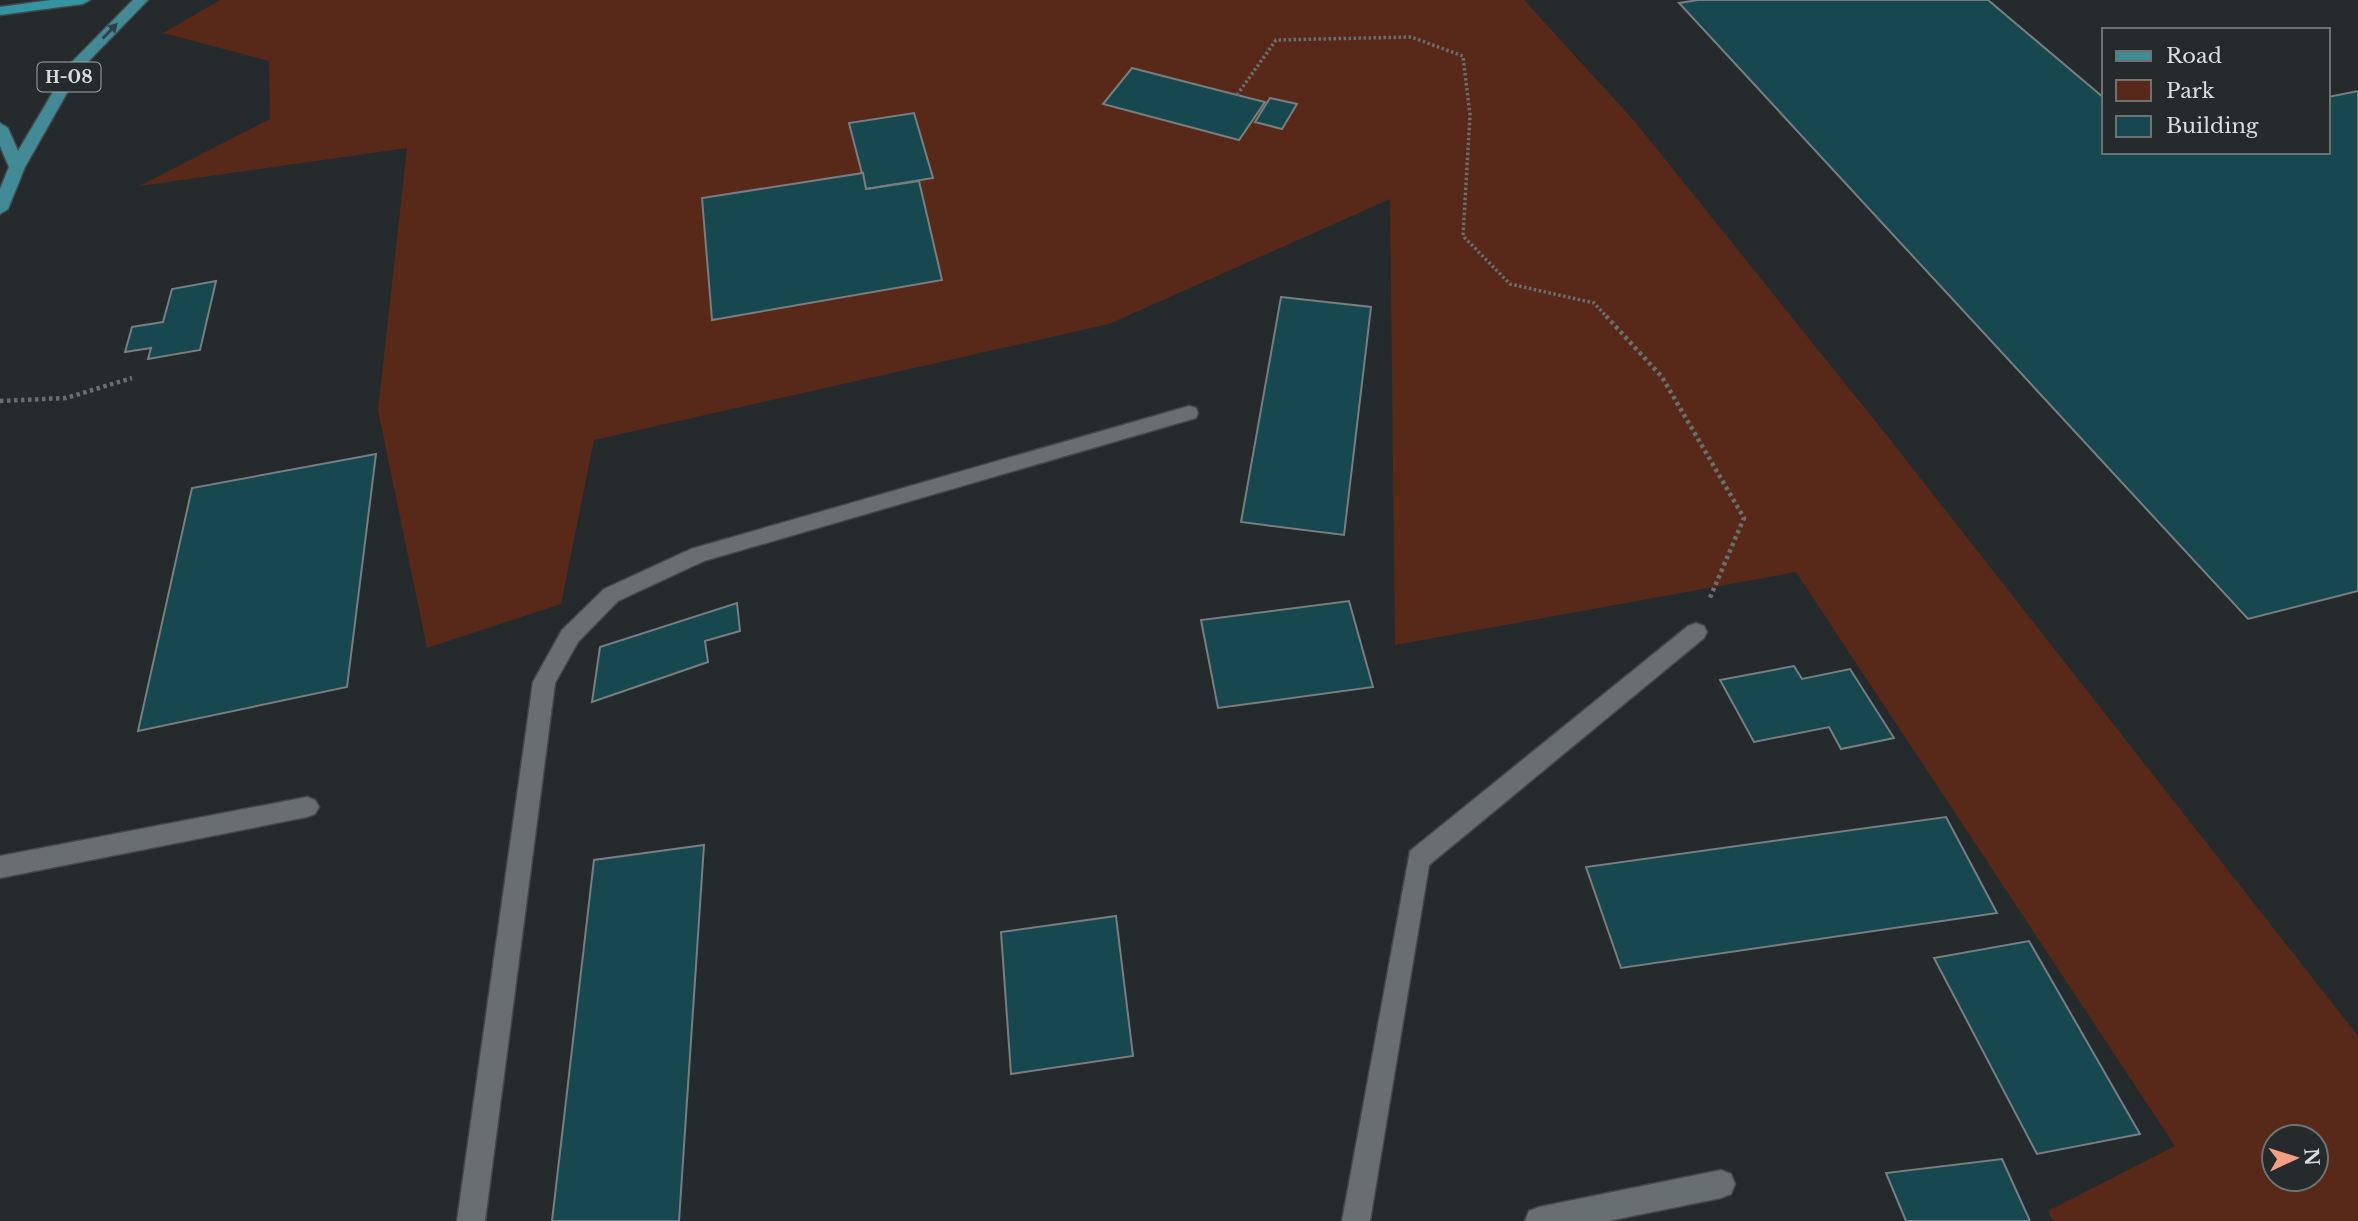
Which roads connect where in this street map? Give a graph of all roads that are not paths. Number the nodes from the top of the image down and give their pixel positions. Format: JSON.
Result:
{"nodes":[{"id":1,"x":83,"y":0,"type":"edge"},
{"id":2,"x":141,"y":0,"type":"edge"},
{"id":3,"x":0,"y":11,"type":"edge"},
{"id":4,"x":0,"y":128,"type":"edge"},
{"id":5,"x":17,"y":167,"type":"junction"},
{"id":6,"x":0,"y":209,"type":"edge"},
{"id":7,"x":1189,"y":413,"type":"dead end"},
{"id":8,"x":1696,"y":632,"type":"road end"},
{"id":9,"x":307,"y":807,"type":"dead end"},
{"id":10,"x":0,"y":867,"type":"edge"},
{"id":11,"x":1721,"y":1184,"type":"dead end"},
{"id":12,"x":471,"y":1221,"type":"edge"},
{"id":13,"x":1356,"y":1221,"type":"edge"},
{"id":14,"x":1539,"y":1221,"type":"edge"}],
"edges":[{"from":1,"to":3,"type":"highway"},
{"from":5,"to":2,"type":"main road","number":"Н-08","one_way":true},
{"from":4,"to":5,"type":"main road"},
{"from":5,"to":6,"type":"main road","number":"Н-08"},
{"from":7,"to":12,"type":"lane"},
{"from":8,"to":13,"type":"lane"},
{"from":9,"to":10,"type":"lane"},
{"from":11,"to":14,"type":"lane"}]}
